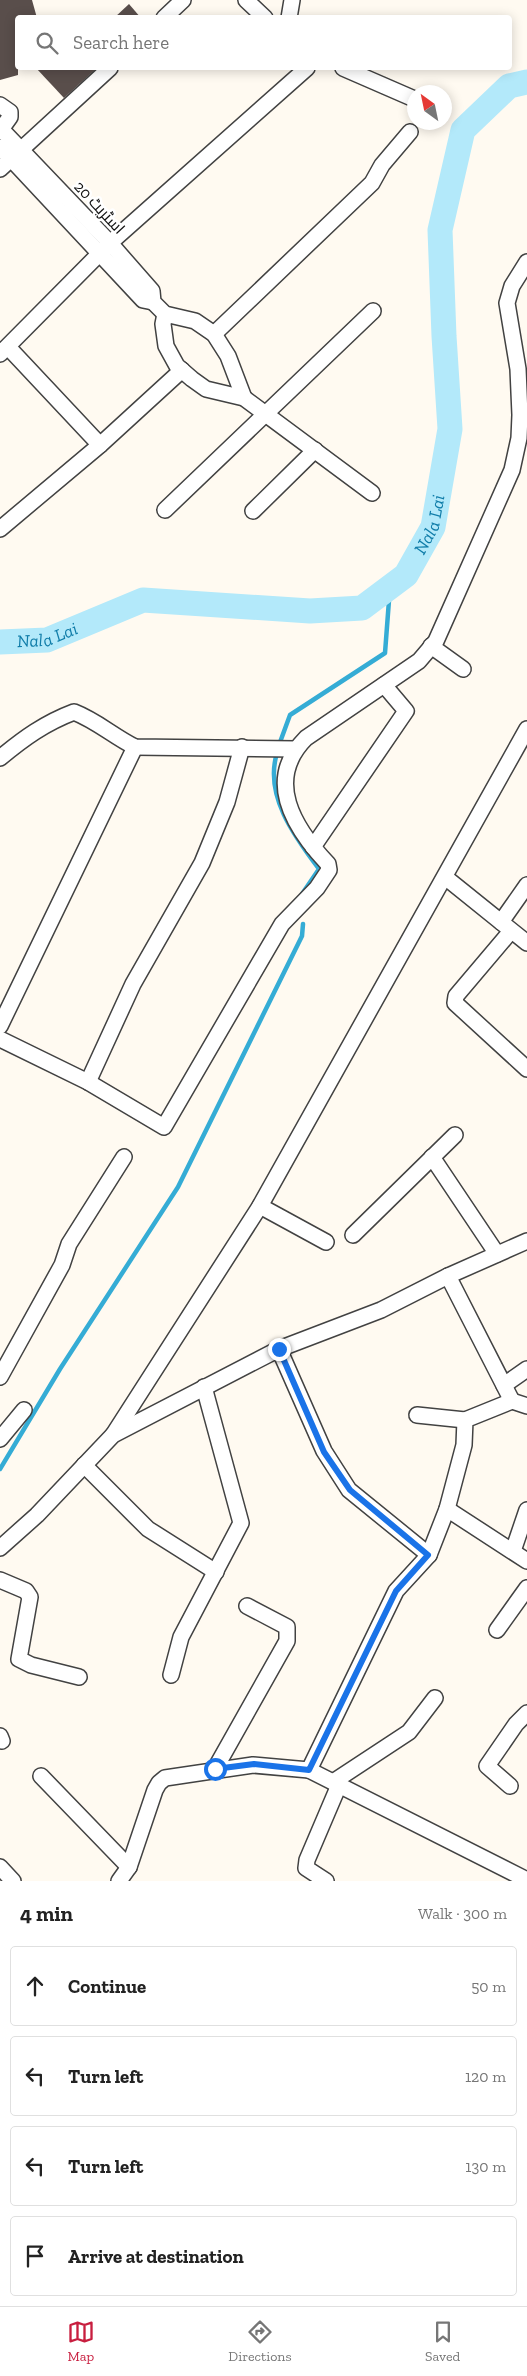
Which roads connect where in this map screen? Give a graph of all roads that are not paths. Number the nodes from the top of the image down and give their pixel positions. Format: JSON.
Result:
{"nodes":[{"id":1,"x":183,"y":0,"type":"edge"},
{"id":2,"x":246,"y":0,"type":"edge"},
{"id":3,"x":292,"y":0,"type":"edge"},
{"id":4,"x":167,"y":15,"type":"edge"},
{"id":5,"x":262,"y":15,"type":"edge"},
{"id":6,"x":290,"y":15,"type":"edge"},
{"id":7,"x":108,"y":70,"type":"edge"},
{"id":8,"x":305,"y":70,"type":"edge"},
{"id":9,"x":348,"y":70,"type":"edge"},
{"id":10,"x":407,"y":96,"type":"edge"},
{"id":11,"x":0,"y":105,"type":"edge"},
{"id":12,"x":1,"y":130,"type":"edge"},
{"id":13,"x":410,"y":132,"type":"dead end"},
{"id":14,"x":0,"y":147,"type":"edge"},
{"id":15,"x":10,"y":159,"type":"edge"},
{"id":16,"x":105,"y":248,"type":"junction"},
{"id":17,"x":527,"y":262,"type":"edge"},
{"id":18,"x":373,"y":311,"type":"dead end"},
{"id":19,"x":165,"y":314,"type":"junction"},
{"id":20,"x":214,"y":334,"type":"junction"},
{"id":21,"x":4,"y":351,"type":"edge"},
{"id":22,"x":182,"y":370,"type":"junction"},
{"id":23,"x":244,"y":398,"type":"junction"},
{"id":24,"x":265,"y":415,"type":"junction"},
{"id":25,"x":100,"y":444,"type":"junction"},
{"id":26,"x":315,"y":450,"type":"junction"},
{"id":27,"x":372,"y":493,"type":"dead end"},
{"id":28,"x":165,"y":510,"type":"dead end"},
{"id":29,"x":254,"y":511,"type":"dead end"},
{"id":30,"x":0,"y":529,"type":"edge"},
{"id":31,"x":431,"y":646,"type":"junction"},
{"id":32,"x":463,"y":669,"type":"dead end"},
{"id":33,"x":384,"y":685,"type":"junction"},
{"id":34,"x":527,"y":729,"type":"edge"},
{"id":35,"x":135,"y":747,"type":"junction"},
{"id":36,"x":242,"y":747,"type":"junction"},
{"id":37,"x":282,"y":749,"type":"junction"},
{"id":38,"x":0,"y":758,"type":"edge"},
{"id":39,"x":313,"y":847,"type":"junction"},
{"id":40,"x":445,"y":877,"type":"junction"},
{"id":41,"x":527,"y":885,"type":"edge"},
{"id":42,"x":506,"y":926,"type":"junction"},
{"id":43,"x":527,"y":943,"type":"edge"},
{"id":44,"x":0,"y":1026,"type":"edge"},
{"id":45,"x":0,"y":1039,"type":"edge"},
{"id":46,"x":527,"y":1069,"type":"edge"},
{"id":47,"x":88,"y":1082,"type":"junction"},
{"id":48,"x":455,"y":1135,"type":"dead end"},
{"id":49,"x":432,"y":1157,"type":"junction"},
{"id":50,"x":124,"y":1158,"type":"dead end"},
{"id":51,"x":260,"y":1206,"type":"junction"},
{"id":52,"x":353,"y":1235,"type":"dead end"},
{"id":53,"x":527,"y":1241,"type":"edge"},
{"id":54,"x":326,"y":1242,"type":"dead end"},
{"id":55,"x":497,"y":1254,"type":"junction"},
{"id":56,"x":448,"y":1276,"type":"junction"},
{"id":57,"x":279,"y":1349,"type":"junction"},
{"id":58,"x":527,"y":1370,"type":"edge"},
{"id":59,"x":0,"y":1376,"type":"edge"},
{"id":60,"x":504,"y":1385,"type":"junction"},
{"id":61,"x":204,"y":1388,"type":"junction"},
{"id":62,"x":512,"y":1401,"type":"junction"},
{"id":63,"x":527,"y":1406,"type":"edge"},
{"id":64,"x":24,"y":1410,"type":"dead end"},
{"id":65,"x":417,"y":1415,"type":"dead end"},
{"id":66,"x":465,"y":1420,"type":"junction"},
{"id":67,"x":113,"y":1435,"type":"junction"},
{"id":68,"x":0,"y":1439,"type":"edge"},
{"id":69,"x":84,"y":1465,"type":"junction"},
{"id":70,"x":448,"y":1509,"type":"junction"},
{"id":71,"x":527,"y":1510,"type":"edge"},
{"id":72,"x":0,"y":1548,"type":"edge"},
{"id":73,"x":512,"y":1551,"type":"junction"},
{"id":74,"x":428,"y":1555,"type":"junction"},
{"id":75,"x":527,"y":1561,"type":"edge"},
{"id":76,"x":216,"y":1572,"type":"junction"},
{"id":77,"x":0,"y":1580,"type":"edge"},
{"id":78,"x":527,"y":1588,"type":"edge"},
{"id":79,"x":247,"y":1606,"type":"dead end"},
{"id":80,"x":497,"y":1630,"type":"dead end"},
{"id":81,"x":171,"y":1675,"type":"dead end"},
{"id":82,"x":79,"y":1677,"type":"dead end"},
{"id":83,"x":435,"y":1698,"type":"dead end"},
{"id":84,"x":527,"y":1713,"type":"edge"},
{"id":85,"x":215,"y":1769,"type":"junction"},
{"id":86,"x":309,"y":1770,"type":"junction"},
{"id":87,"x":41,"y":1776,"type":"dead end"},
{"id":88,"x":336,"y":1784,"type":"junction"},
{"id":89,"x":510,"y":1786,"type":"dead end"},
{"id":90,"x":0,"y":1867,"type":"edge"},
{"id":91,"x":129,"y":1867,"type":"junction"},
{"id":92,"x":524,"y":1874,"type":"edge"},
{"id":93,"x":13,"y":1881,"type":"edge"},
{"id":94,"x":119,"y":1881,"type":"edge"},
{"id":95,"x":326,"y":1881,"type":"edge"}],
"edges":[{"from":1,"to":4,"type":"street"},
{"from":2,"to":5,"type":"street"},
{"from":3,"to":6,"type":"street"},
{"from":7,"to":15,"type":"street"},
{"from":8,"to":16,"type":"street"},
{"from":9,"to":10,"type":"street"},
{"from":11,"to":12,"type":"street"},
{"from":12,"to":15,"type":"street","name":"اسٹریٹ 20"},
{"from":13,"to":20,"type":"street"},
{"from":14,"to":15,"type":"street"},
{"from":15,"to":16,"type":"street","name":"اسٹریٹ 20"},
{"from":16,"to":19,"type":"street","name":"اسٹریٹ 20"},
{"from":16,"to":21,"type":"street"},
{"from":17,"to":31,"type":"street"},
{"from":18,"to":24,"type":"street"},
{"from":19,"to":20,"type":"street"},
{"from":19,"to":22,"type":"street"},
{"from":20,"to":23,"type":"street"},
{"from":21,"to":25,"type":"street"},
{"from":22,"to":23,"type":"street"},
{"from":22,"to":25,"type":"street"},
{"from":23,"to":24,"type":"street"},
{"from":24,"to":26,"type":"street"},
{"from":24,"to":28,"type":"street"},
{"from":25,"to":30,"type":"street"},
{"from":26,"to":27,"type":"street"},
{"from":26,"to":29,"type":"street"},
{"from":31,"to":32,"type":"street"},
{"from":31,"to":33,"type":"street"},
{"from":33,"to":37,"type":"street"},
{"from":33,"to":39,"type":"street"},
{"from":34,"to":40,"type":"street"},
{"from":35,"to":36,"type":"street"},
{"from":35,"to":38,"type":"street"},
{"from":35,"to":44,"type":"street"},
{"from":36,"to":37,"type":"street"},
{"from":36,"to":47,"type":"street"},
{"from":37,"to":39,"type":"street"},
{"from":39,"to":47,"type":"street"},
{"from":40,"to":42,"type":"street"},
{"from":40,"to":51,"type":"street"},
{"from":41,"to":42,"type":"street"},
{"from":42,"to":43,"type":"street"},
{"from":42,"to":46,"type":"street"},
{"from":45,"to":47,"type":"street"},
{"from":48,"to":49,"type":"street"},
{"from":49,"to":52,"type":"street"},
{"from":49,"to":55,"type":"street"},
{"from":50,"to":59,"type":"street"},
{"from":51,"to":54,"type":"street"},
{"from":51,"to":67,"type":"street"},
{"from":53,"to":55,"type":"street"},
{"from":55,"to":56,"type":"street"},
{"from":56,"to":57,"type":"street"},
{"from":56,"to":60,"type":"street"},
{"from":57,"to":61,"type":"street"},
{"from":57,"to":74,"type":"street"},
{"from":58,"to":60,"type":"street"},
{"from":60,"to":62,"type":"street"},
{"from":61,"to":67,"type":"street"},
{"from":61,"to":76,"type":"street"},
{"from":62,"to":63,"type":"street"},
{"from":62,"to":66,"type":"street"},
{"from":64,"to":68,"type":"street"},
{"from":65,"to":66,"type":"street"},
{"from":66,"to":70,"type":"street"},
{"from":67,"to":69,"type":"street"},
{"from":69,"to":72,"type":"street"},
{"from":69,"to":76,"type":"street"},
{"from":70,"to":73,"type":"street"},
{"from":70,"to":74,"type":"street"},
{"from":71,"to":73,"type":"street"},
{"from":73,"to":75,"type":"street"},
{"from":74,"to":86,"type":"street"},
{"from":76,"to":81,"type":"street"},
{"from":77,"to":82,"type":"street"},
{"from":78,"to":80,"type":"street"},
{"from":79,"to":85,"type":"street"},
{"from":83,"to":88,"type":"street"},
{"from":84,"to":89,"type":"street"},
{"from":85,"to":86,"type":"street"},
{"from":85,"to":91,"type":"street"},
{"from":86,"to":88,"type":"street"},
{"from":87,"to":91,"type":"street"},
{"from":88,"to":92,"type":"street"},
{"from":88,"to":95,"type":"street"},
{"from":90,"to":93,"type":"street"},
{"from":91,"to":94,"type":"street"}]}
